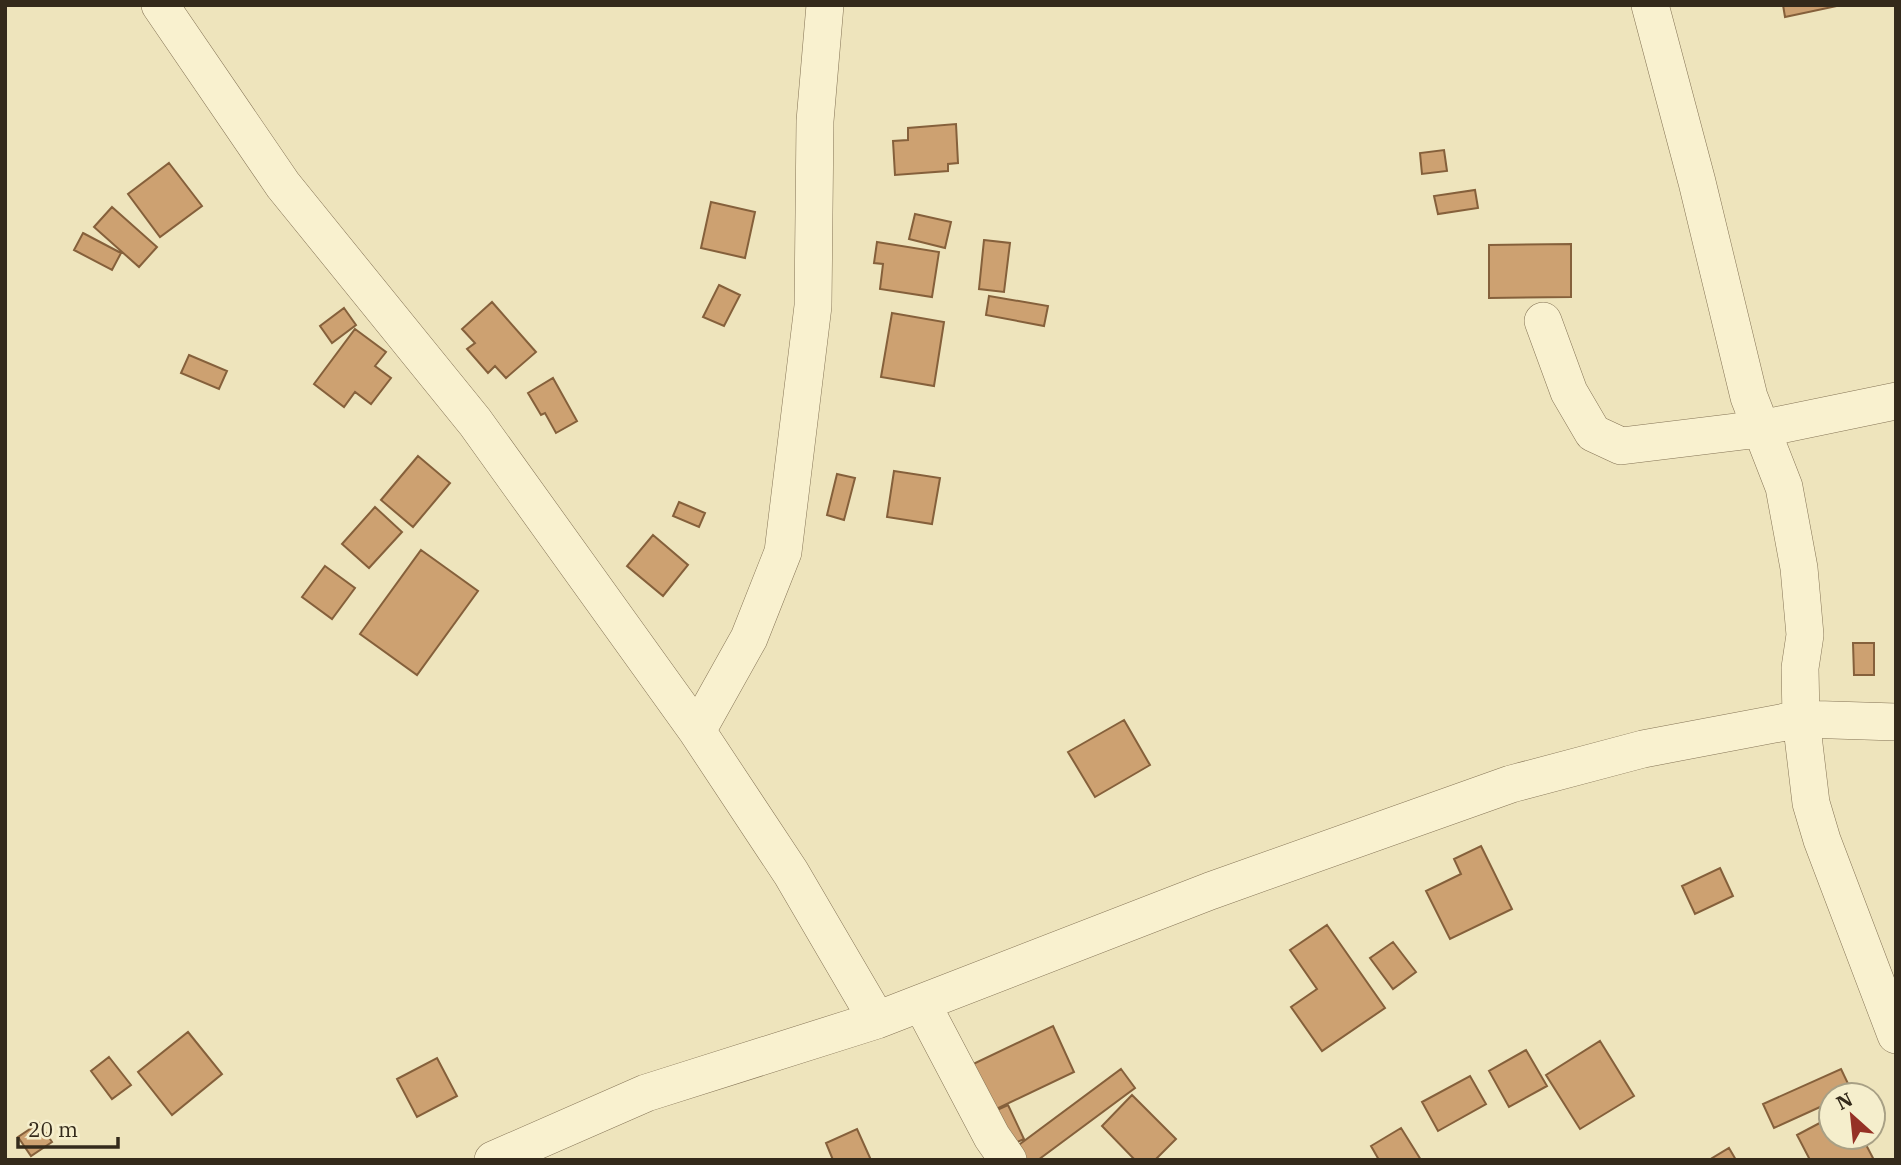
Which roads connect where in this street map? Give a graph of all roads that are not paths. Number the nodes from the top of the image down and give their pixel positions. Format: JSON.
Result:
{"nodes":[{"id":1,"x":160,"y":5,"type":"edge"},
{"id":2,"x":825,"y":5,"type":"edge"},
{"id":3,"x":1650,"y":5,"type":"edge"},
{"id":4,"x":1543,"y":321,"type":"dead end"},
{"id":5,"x":1896,"y":401,"type":"edge"},
{"id":6,"x":1760,"y":429,"type":"junction"},
{"id":7,"x":1801,"y":719,"type":"junction"},
{"id":8,"x":1896,"y":722,"type":"edge"},
{"id":9,"x":697,"y":731,"type":"junction"},
{"id":10,"x":922,"y":1004,"type":"junction"},
{"id":11,"x":877,"y":1020,"type":"junction"},
{"id":12,"x":1896,"y":1035,"type":"edge"},
{"id":13,"x":493,"y":1160,"type":"edge"},
{"id":14,"x":1008,"y":1160,"type":"edge"}],
"edges":[{"from":1,"to":9,"type":"street"},
{"from":2,"to":9,"type":"street"},
{"from":3,"to":6,"type":"street"},
{"from":4,"to":6,"type":"street"},
{"from":5,"to":6,"type":"street"},
{"from":6,"to":7,"type":"street"},
{"from":7,"to":8,"type":"street"},
{"from":7,"to":10,"type":"street"},
{"from":7,"to":12,"type":"street"},
{"from":9,"to":11,"type":"street"},
{"from":10,"to":11,"type":"street"},
{"from":10,"to":14,"type":"street"},
{"from":11,"to":13,"type":"street"}]}
